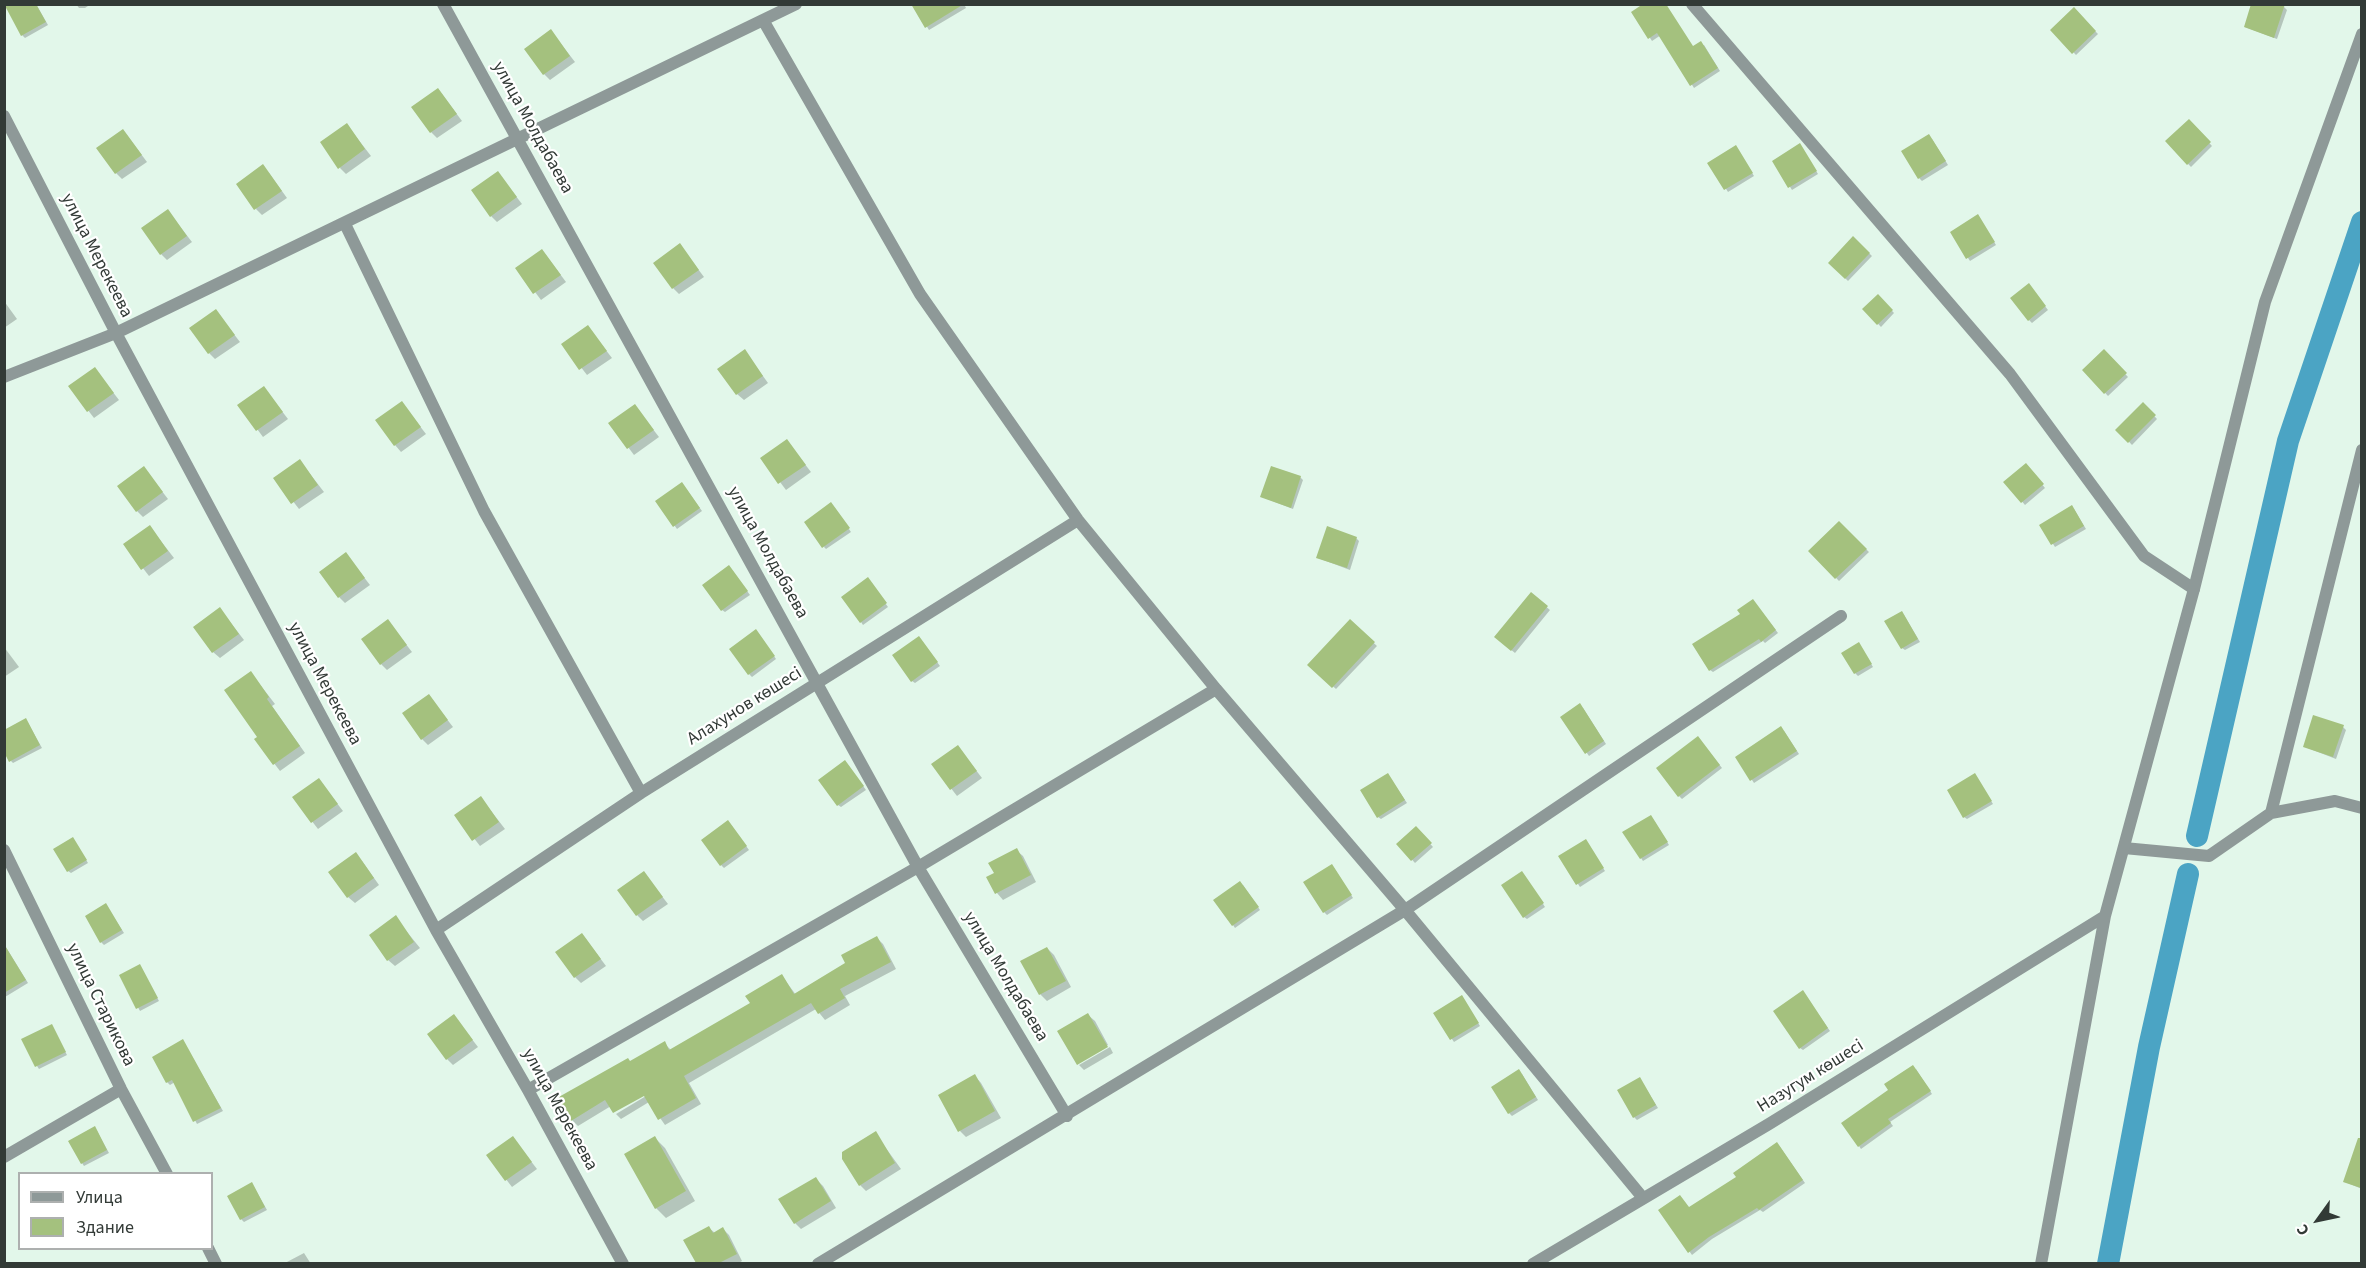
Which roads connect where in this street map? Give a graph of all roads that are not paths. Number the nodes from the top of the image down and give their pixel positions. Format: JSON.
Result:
{"nodes":[{"id":1,"x":443,"y":4,"type":"edge"},
{"id":2,"x":796,"y":4,"type":"edge"},
{"id":3,"x":1692,"y":4,"type":"edge"},
{"id":4,"x":763,"y":20,"type":"junction"},
{"id":5,"x":2361,"y":34,"type":"edge"},
{"id":6,"x":4,"y":116,"type":"edge"},
{"id":7,"x":518,"y":140,"type":"junction"},
{"id":8,"x":345,"y":224,"type":"junction"},
{"id":9,"x":116,"y":333,"type":"junction"},
{"id":10,"x":4,"y":377,"type":"edge"},
{"id":11,"x":2361,"y":450,"type":"edge"},
{"id":12,"x":1078,"y":520,"type":"junction"},
{"id":13,"x":2194,"y":589,"type":"junction"},
{"id":14,"x":1841,"y":616,"type":"dead end"},
{"id":15,"x":818,"y":683,"type":"junction"},
{"id":16,"x":1216,"y":689,"type":"junction"},
{"id":17,"x":641,"y":793,"type":"junction"},
{"id":18,"x":2361,"y":808,"type":"edge"},
{"id":19,"x":2271,"y":813,"type":"junction"},
{"id":20,"x":2124,"y":848,"type":"junction"},
{"id":21,"x":4,"y":850,"type":"edge"},
{"id":22,"x":918,"y":867,"type":"junction"},
{"id":23,"x":1405,"y":910,"type":"junction"},
{"id":24,"x":2105,"y":916,"type":"junction"},
{"id":25,"x":436,"y":930,"type":"junction"},
{"id":26,"x":121,"y":1089,"type":"junction"},
{"id":27,"x":528,"y":1090,"type":"junction"},
{"id":28,"x":1066,"y":1116,"type":"junction"},
{"id":29,"x":4,"y":1157,"type":"edge"},
{"id":30,"x":166,"y":1172,"type":"edge"},
{"id":31,"x":1643,"y":1198,"type":"junction"},
{"id":32,"x":623,"y":1263,"type":"edge"},
{"id":33,"x":818,"y":1263,"type":"edge"},
{"id":34,"x":1533,"y":1263,"type":"edge"},
{"id":35,"x":2041,"y":1263,"type":"edge"}],
"edges":[{"from":1,"to":7,"type":"street","name":"улица Молдабаева"},
{"from":2,"to":4,"type":"street"},
{"from":3,"to":13,"type":"street"},
{"from":4,"to":7,"type":"street"},
{"from":4,"to":12,"type":"street"},
{"from":5,"to":13,"type":"street"},
{"from":6,"to":9,"type":"street","name":"улица Мерекеева"},
{"from":7,"to":8,"type":"street"},
{"from":7,"to":15,"type":"street","name":"улица Молдабаева"},
{"from":8,"to":9,"type":"street"},
{"from":8,"to":17,"type":"street"},
{"from":9,"to":10,"type":"street"},
{"from":9,"to":25,"type":"street","name":"улица Мерекеева"},
{"from":11,"to":19,"type":"street"},
{"from":12,"to":15,"type":"street","name":"Алахунов көшесі"},
{"from":12,"to":16,"type":"street"},
{"from":13,"to":20,"type":"street"},
{"from":14,"to":23,"type":"street"},
{"from":15,"to":17,"type":"street","name":"Алахунов көшесі"},
{"from":15,"to":22,"type":"street","name":"улица Молдабаева"},
{"from":16,"to":22,"type":"street"},
{"from":16,"to":23,"type":"street"},
{"from":17,"to":25,"type":"street","name":"Алахунов көшесі"},
{"from":18,"to":19,"type":"street"},
{"from":19,"to":20,"type":"street"},
{"from":20,"to":24,"type":"street"},
{"from":21,"to":26,"type":"street","name":"улица Старикова"},
{"from":22,"to":27,"type":"street"},
{"from":22,"to":28,"type":"street","name":"улица Молдабаева"},
{"from":23,"to":28,"type":"street"},
{"from":23,"to":31,"type":"street"},
{"from":24,"to":31,"type":"street","name":"Назугум көшесі"},
{"from":24,"to":35,"type":"street"},
{"from":25,"to":27,"type":"street","name":"улица Мерекеева"},
{"from":26,"to":29,"type":"street"},
{"from":26,"to":30,"type":"street","name":"улица Старикова"},
{"from":27,"to":32,"type":"street","name":"улица Мерекеева"},
{"from":28,"to":33,"type":"street"},
{"from":31,"to":34,"type":"street","name":"Назугум көшесі"}]}
